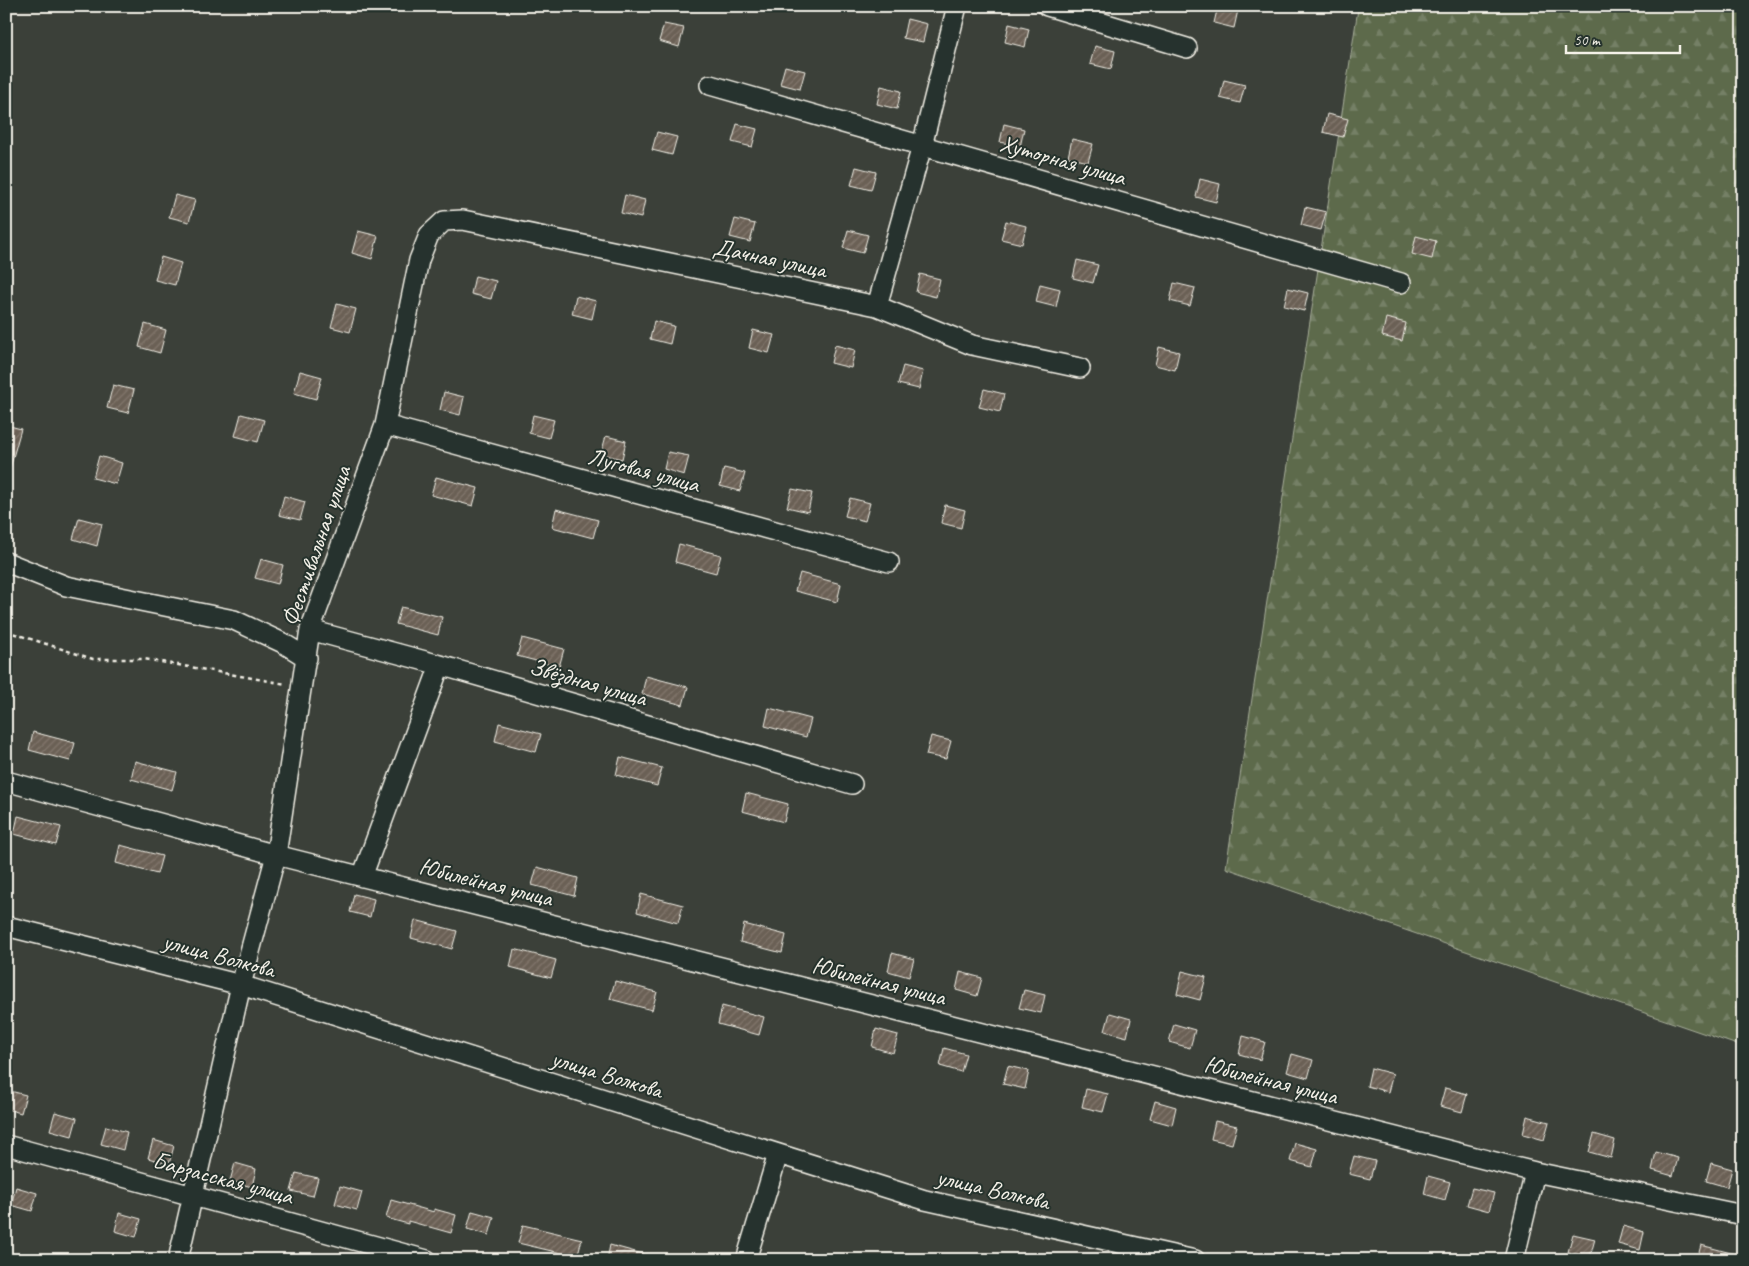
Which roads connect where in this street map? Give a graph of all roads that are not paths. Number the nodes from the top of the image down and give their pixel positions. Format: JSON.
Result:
{"nodes":[{"id":1,"x":957,"y":6,"type":"edge"},
{"id":2,"x":1047,"y":6,"type":"edge"},
{"id":3,"x":1187,"y":48,"type":"dead end"},
{"id":4,"x":710,"y":85,"type":"dead end"},
{"id":5,"x":922,"y":146,"type":"junction"},
{"id":6,"x":444,"y":222,"type":"joint"},
{"id":7,"x":1402,"y":283,"type":"dead end"},
{"id":8,"x":877,"y":306,"type":"junction"},
{"id":9,"x":1080,"y":368,"type":"dead end"},
{"id":10,"x":385,"y":425,"type":"junction"},
{"id":11,"x":6,"y":562,"type":"edge"},
{"id":12,"x":890,"y":562,"type":"dead end"},
{"id":13,"x":310,"y":630,"type":"junction"},
{"id":14,"x":307,"y":658,"type":"junction"},
{"id":15,"x":440,"y":665,"type":"junction"},
{"id":16,"x":6,"y":781,"type":"edge"},
{"id":17,"x":852,"y":784,"type":"dead end"},
{"id":18,"x":276,"y":855,"type":"junction"},
{"id":19,"x":362,"y":877,"type":"junction"},
{"id":20,"x":6,"y":926,"type":"edge"},
{"id":21,"x":241,"y":985,"type":"junction"},
{"id":22,"x":6,"y":1145,"type":"edge"},
{"id":23,"x":778,"y":1154,"type":"junction"},
{"id":24,"x":1535,"y":1172,"type":"junction"},
{"id":25,"x":192,"y":1196,"type":"junction"},
{"id":26,"x":1743,"y":1215,"type":"edge"},
{"id":27,"x":178,"y":1260,"type":"edge"},
{"id":28,"x":427,"y":1260,"type":"edge"},
{"id":29,"x":746,"y":1260,"type":"edge"},
{"id":30,"x":1196,"y":1260,"type":"edge"},
{"id":31,"x":1514,"y":1260,"type":"edge"}],
"edges":[{"from":1,"to":5,"type":"street"},
{"from":2,"to":3,"type":"street"},
{"from":4,"to":5,"type":"street","name":"Хуторная улица"},
{"from":5,"to":7,"type":"street","name":"Хуторная улица"},
{"from":5,"to":8,"type":"street"},
{"from":6,"to":8,"type":"street","name":"Дачная улица"},
{"from":6,"to":10,"type":"street","name":"Фестивальная улица"},
{"from":8,"to":9,"type":"street","name":"Дачная улица"},
{"from":10,"to":12,"type":"street","name":"Луговая улица"},
{"from":10,"to":13,"type":"street","name":"Фестивальная улица"},
{"from":11,"to":14,"type":"street"},
{"from":13,"to":14,"type":"street","name":"Фестивальная улица"},
{"from":13,"to":15,"type":"street","name":"Звёздная улица"},
{"from":14,"to":18,"type":"street","name":"Фестивальная улица"},
{"from":15,"to":17,"type":"street","name":"Звёздная улица"},
{"from":15,"to":19,"type":"street"},
{"from":16,"to":18,"type":"street","name":"Юбилейная улица"},
{"from":18,"to":19,"type":"street","name":"Юбилейная улица"},
{"from":18,"to":21,"type":"street","name":"Фестивальная улица"},
{"from":19,"to":24,"type":"street","name":"Юбилейная улица"},
{"from":20,"to":21,"type":"street","name":"улица Волкова"},
{"from":21,"to":23,"type":"street","name":"улица Волкова"},
{"from":21,"to":25,"type":"street","name":"Фестивальная улица"},
{"from":22,"to":25,"type":"street","name":"Барзасская улица"},
{"from":23,"to":29,"type":"street"},
{"from":23,"to":30,"type":"street","name":"улица Волкова"},
{"from":24,"to":26,"type":"street","name":"Юбилейная улица"},
{"from":24,"to":31,"type":"street"},
{"from":25,"to":27,"type":"street","name":"Фестивальная улица"},
{"from":25,"to":28,"type":"street","name":"Барзасская улица"}]}
